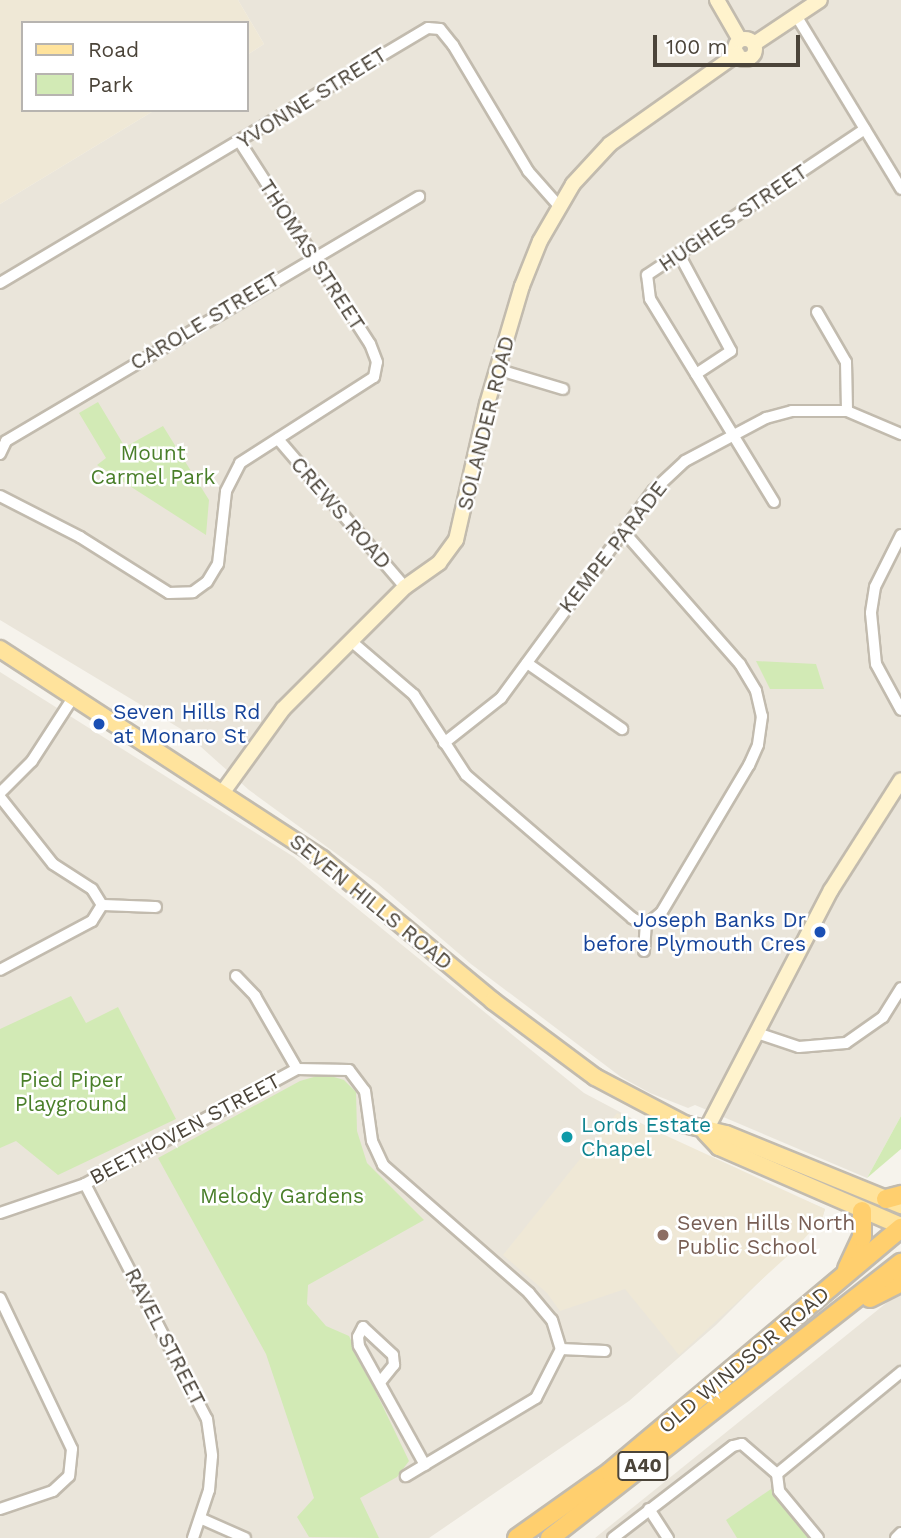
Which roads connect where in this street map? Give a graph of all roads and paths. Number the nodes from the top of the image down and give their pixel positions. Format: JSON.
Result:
{"nodes":[{"id":1,"x":717,"y":0,"type":"edge"},
{"id":2,"x":820,"y":0,"type":"edge"},
{"id":3,"x":797,"y":17,"type":"junction"},
{"id":4,"x":744,"y":46,"type":"junction"},
{"id":5,"x":865,"y":129,"type":"junction"},
{"id":6,"x":240,"y":142,"type":"junction"},
{"id":7,"x":901,"y":189,"type":"edge"},
{"id":8,"x":419,"y":197,"type":"dead end"},
{"id":9,"x":559,"y":206,"type":"junction"},
{"id":10,"x":679,"y":254,"type":"junction"},
{"id":11,"x":315,"y":257,"type":"junction"},
{"id":12,"x":0,"y":283,"type":"edge"},
{"id":13,"x":817,"y":312,"type":"dead end"},
{"id":14,"x":496,"y":369,"type":"junction"},
{"id":15,"x":695,"y":374,"type":"junction"},
{"id":16,"x":563,"y":389,"type":"dead end"},
{"id":17,"x":847,"y":411,"type":"junction"},
{"id":18,"x":732,"y":434,"type":"junction"},
{"id":19,"x":901,"y":434,"type":"edge"},
{"id":20,"x":278,"y":439,"type":"junction"},
{"id":21,"x":0,"y":454,"type":"edge"},
{"id":22,"x":0,"y":496,"type":"edge"},
{"id":23,"x":774,"y":502,"type":"dead end"},
{"id":24,"x":624,"y":532,"type":"junction"},
{"id":25,"x":901,"y":535,"type":"edge"},
{"id":26,"x":405,"y":587,"type":"junction"},
{"id":27,"x":351,"y":641,"type":"junction"},
{"id":28,"x":0,"y":649,"type":"edge"},
{"id":29,"x":527,"y":663,"type":"junction"},
{"id":30,"x":74,"y":696,"type":"junction"},
{"id":31,"x":901,"y":710,"type":"edge"},
{"id":32,"x":622,"y":729,"type":"dead end"},
{"id":33,"x":444,"y":743,"type":"junction"},
{"id":34,"x":901,"y":780,"type":"edge"},
{"id":35,"x":223,"y":792,"type":"junction"},
{"id":36,"x":0,"y":795,"type":"edge"},
{"id":37,"x":102,"y":905,"type":"junction"},
{"id":38,"x":156,"y":907,"type":"dead end"},
{"id":39,"x":646,"y":925,"type":"junction"},
{"id":40,"x":645,"y":951,"type":"dead end"},
{"id":41,"x":0,"y":970,"type":"edge"},
{"id":42,"x":236,"y":975,"type":"dead end"},
{"id":43,"x":901,"y":988,"type":"edge"},
{"id":44,"x":757,"y":1033,"type":"junction"},
{"id":45,"x":297,"y":1069,"type":"junction"},
{"id":46,"x":705,"y":1132,"type":"junction"},
{"id":47,"x":85,"y":1184,"type":"junction"},
{"id":48,"x":896,"y":1200,"type":"edge"},
{"id":49,"x":862,"y":1211,"type":"junction"},
{"id":50,"x":0,"y":1213,"type":"edge"},
{"id":51,"x":901,"y":1227,"type":"edge"},
{"id":52,"x":901,"y":1263,"type":"edge"},
{"id":53,"x":840,"y":1281,"type":"junction"},
{"id":54,"x":901,"y":1282,"type":"edge"},
{"id":55,"x":0,"y":1298,"type":"edge"},
{"id":56,"x":833,"y":1317,"type":"junction"},
{"id":57,"x":561,"y":1349,"type":"junction"},
{"id":58,"x":605,"y":1351,"type":"dead end"},
{"id":59,"x":901,"y":1372,"type":"edge"},
{"id":60,"x":381,"y":1381,"type":"junction"},
{"id":61,"x":425,"y":1465,"type":"junction"},
{"id":62,"x":777,"y":1474,"type":"junction"},
{"id":63,"x":406,"y":1476,"type":"dead end"},
{"id":64,"x":649,"y":1508,"type":"junction"},
{"id":65,"x":0,"y":1510,"type":"edge"},
{"id":66,"x":202,"y":1519,"type":"junction"},
{"id":67,"x":573,"y":1521,"type":"junction"},
{"id":68,"x":901,"y":1533,"type":"edge"},
{"id":69,"x":193,"y":1538,"type":"edge"},
{"id":70,"x":245,"y":1538,"type":"edge"},
{"id":71,"x":517,"y":1538,"type":"edge"},
{"id":72,"x":550,"y":1538,"type":"edge"},
{"id":73,"x":564,"y":1538,"type":"edge"},
{"id":74,"x":613,"y":1538,"type":"edge"},
{"id":75,"x":668,"y":1538,"type":"edge"},
{"id":76,"x":818,"y":1538,"type":"edge"},
{"id":77,"x":896,"y":1538,"type":"edge"}],
"edges":[{"from":1,"to":4,"type":"street"},
{"from":2,"to":3,"type":"street","name":"SOLANDER ROAD"},
{"from":3,"to":4,"type":"street","name":"SOLANDER ROAD"},
{"from":3,"to":5,"type":"street"},
{"from":4,"to":9,"type":"street","name":"SOLANDER ROAD"},
{"from":5,"to":7,"type":"street"},
{"from":5,"to":10,"type":"street","name":"HUGHES STREET"},
{"from":6,"to":9,"type":"street","name":"YVONNE STREET"},
{"from":6,"to":11,"type":"street","name":"THOMAS STREET"},
{"from":6,"to":12,"type":"street","name":"YVONNE STREET"},
{"from":8,"to":11,"type":"street","name":"CAROLE STREET"},
{"from":9,"to":14,"type":"street","name":"SOLANDER ROAD"},
{"from":10,"to":15,"type":"street","name":"HUGHES STREET"},
{"from":10,"to":15,"type":"street"},
{"from":11,"to":20,"type":"street","name":"THOMAS STREET"},
{"from":11,"to":21,"type":"street","name":"CAROLE STREET"},
{"from":13,"to":17,"type":"street"},
{"from":14,"to":16,"type":"street"},
{"from":14,"to":26,"type":"street","name":"SOLANDER ROAD"},
{"from":15,"to":18,"type":"street","name":"HUGHES STREET"},
{"from":17,"to":18,"type":"street","name":"KEMPE PARADE"},
{"from":17,"to":19,"type":"street","name":"KEMPE PARADE"},
{"from":18,"to":23,"type":"street","name":"HUGHES STREET"},
{"from":18,"to":24,"type":"street","name":"KEMPE PARADE"},
{"from":20,"to":22,"type":"street"},
{"from":20,"to":26,"type":"street","name":"CREWS ROAD"},
{"from":24,"to":29,"type":"street","name":"KEMPE PARADE"},
{"from":24,"to":39,"type":"street"},
{"from":25,"to":31,"type":"street"},
{"from":26,"to":27,"type":"street","name":"SOLANDER ROAD"},
{"from":27,"to":33,"type":"street"},
{"from":27,"to":35,"type":"street","name":"SOLANDER ROAD"},
{"from":28,"to":30,"type":"main road","name":"SEVEN HILLS ROAD"},
{"from":29,"to":32,"type":"street"},
{"from":29,"to":33,"type":"street","name":"KEMPE PARADE"},
{"from":30,"to":35,"type":"main road","name":"SEVEN HILLS ROAD"},
{"from":30,"to":36,"type":"street"},
{"from":33,"to":39,"type":"street"},
{"from":34,"to":44,"type":"street"},
{"from":35,"to":46,"type":"main road","name":"SEVEN HILLS ROAD"},
{"from":36,"to":37,"type":"street"},
{"from":37,"to":38,"type":"street"},
{"from":37,"to":41,"type":"street"},
{"from":39,"to":40,"type":"street"},
{"from":42,"to":45,"type":"street"},
{"from":43,"to":44,"type":"street"},
{"from":44,"to":46,"type":"street"},
{"from":45,"to":47,"type":"street","name":"BEETHOVEN STREET"},
{"from":45,"to":57,"type":"street","name":"BEETHOVEN STREET"},
{"from":46,"to":48,"type":"main road","name":"SEVEN HILLS ROAD"},
{"from":46,"to":49,"type":"main road","name":"SEVEN HILLS ROAD"},
{"from":47,"to":50,"type":"street","name":"BEETHOVEN STREET"},
{"from":47,"to":66,"type":"street","name":"RAVEL STREET"},
{"from":49,"to":51,"type":"main road","name":"SEVEN HILLS ROAD"},
{"from":49,"to":53,"type":"highway"},
{"from":51,"to":53,"type":"highway","name":"OLD WINDSOR ROAD"},
{"from":52,"to":56,"type":"highway","name":"OLD WINDSOR ROAD","number":"A40"},
{"from":53,"to":71,"type":"highway","name":"OLD WINDSOR ROAD"},
{"from":54,"to":56,"type":"highway"},
{"from":55,"to":65,"type":"street"},
{"from":56,"to":67,"type":"highway","name":"OLD WINDSOR ROAD","number":"A40"},
{"from":57,"to":58,"type":"street"},
{"from":57,"to":61,"type":"street"},
{"from":59,"to":62,"type":"street"},
{"from":60,"to":60,"type":"street"},
{"from":60,"to":61,"type":"street"},
{"from":61,"to":63,"type":"street"},
{"from":62,"to":64,"type":"street"},
{"from":62,"to":76,"type":"street"},
{"from":64,"to":74,"type":"street"},
{"from":64,"to":75,"type":"street"},
{"from":66,"to":69,"type":"street","name":"RAVEL STREET"},
{"from":66,"to":70,"type":"street"},
{"from":67,"to":72,"type":"highway","name":"OLD WINDSOR ROAD","number":"A40"},
{"from":67,"to":73,"type":"street"},
{"from":68,"to":77,"type":"street"}]}
